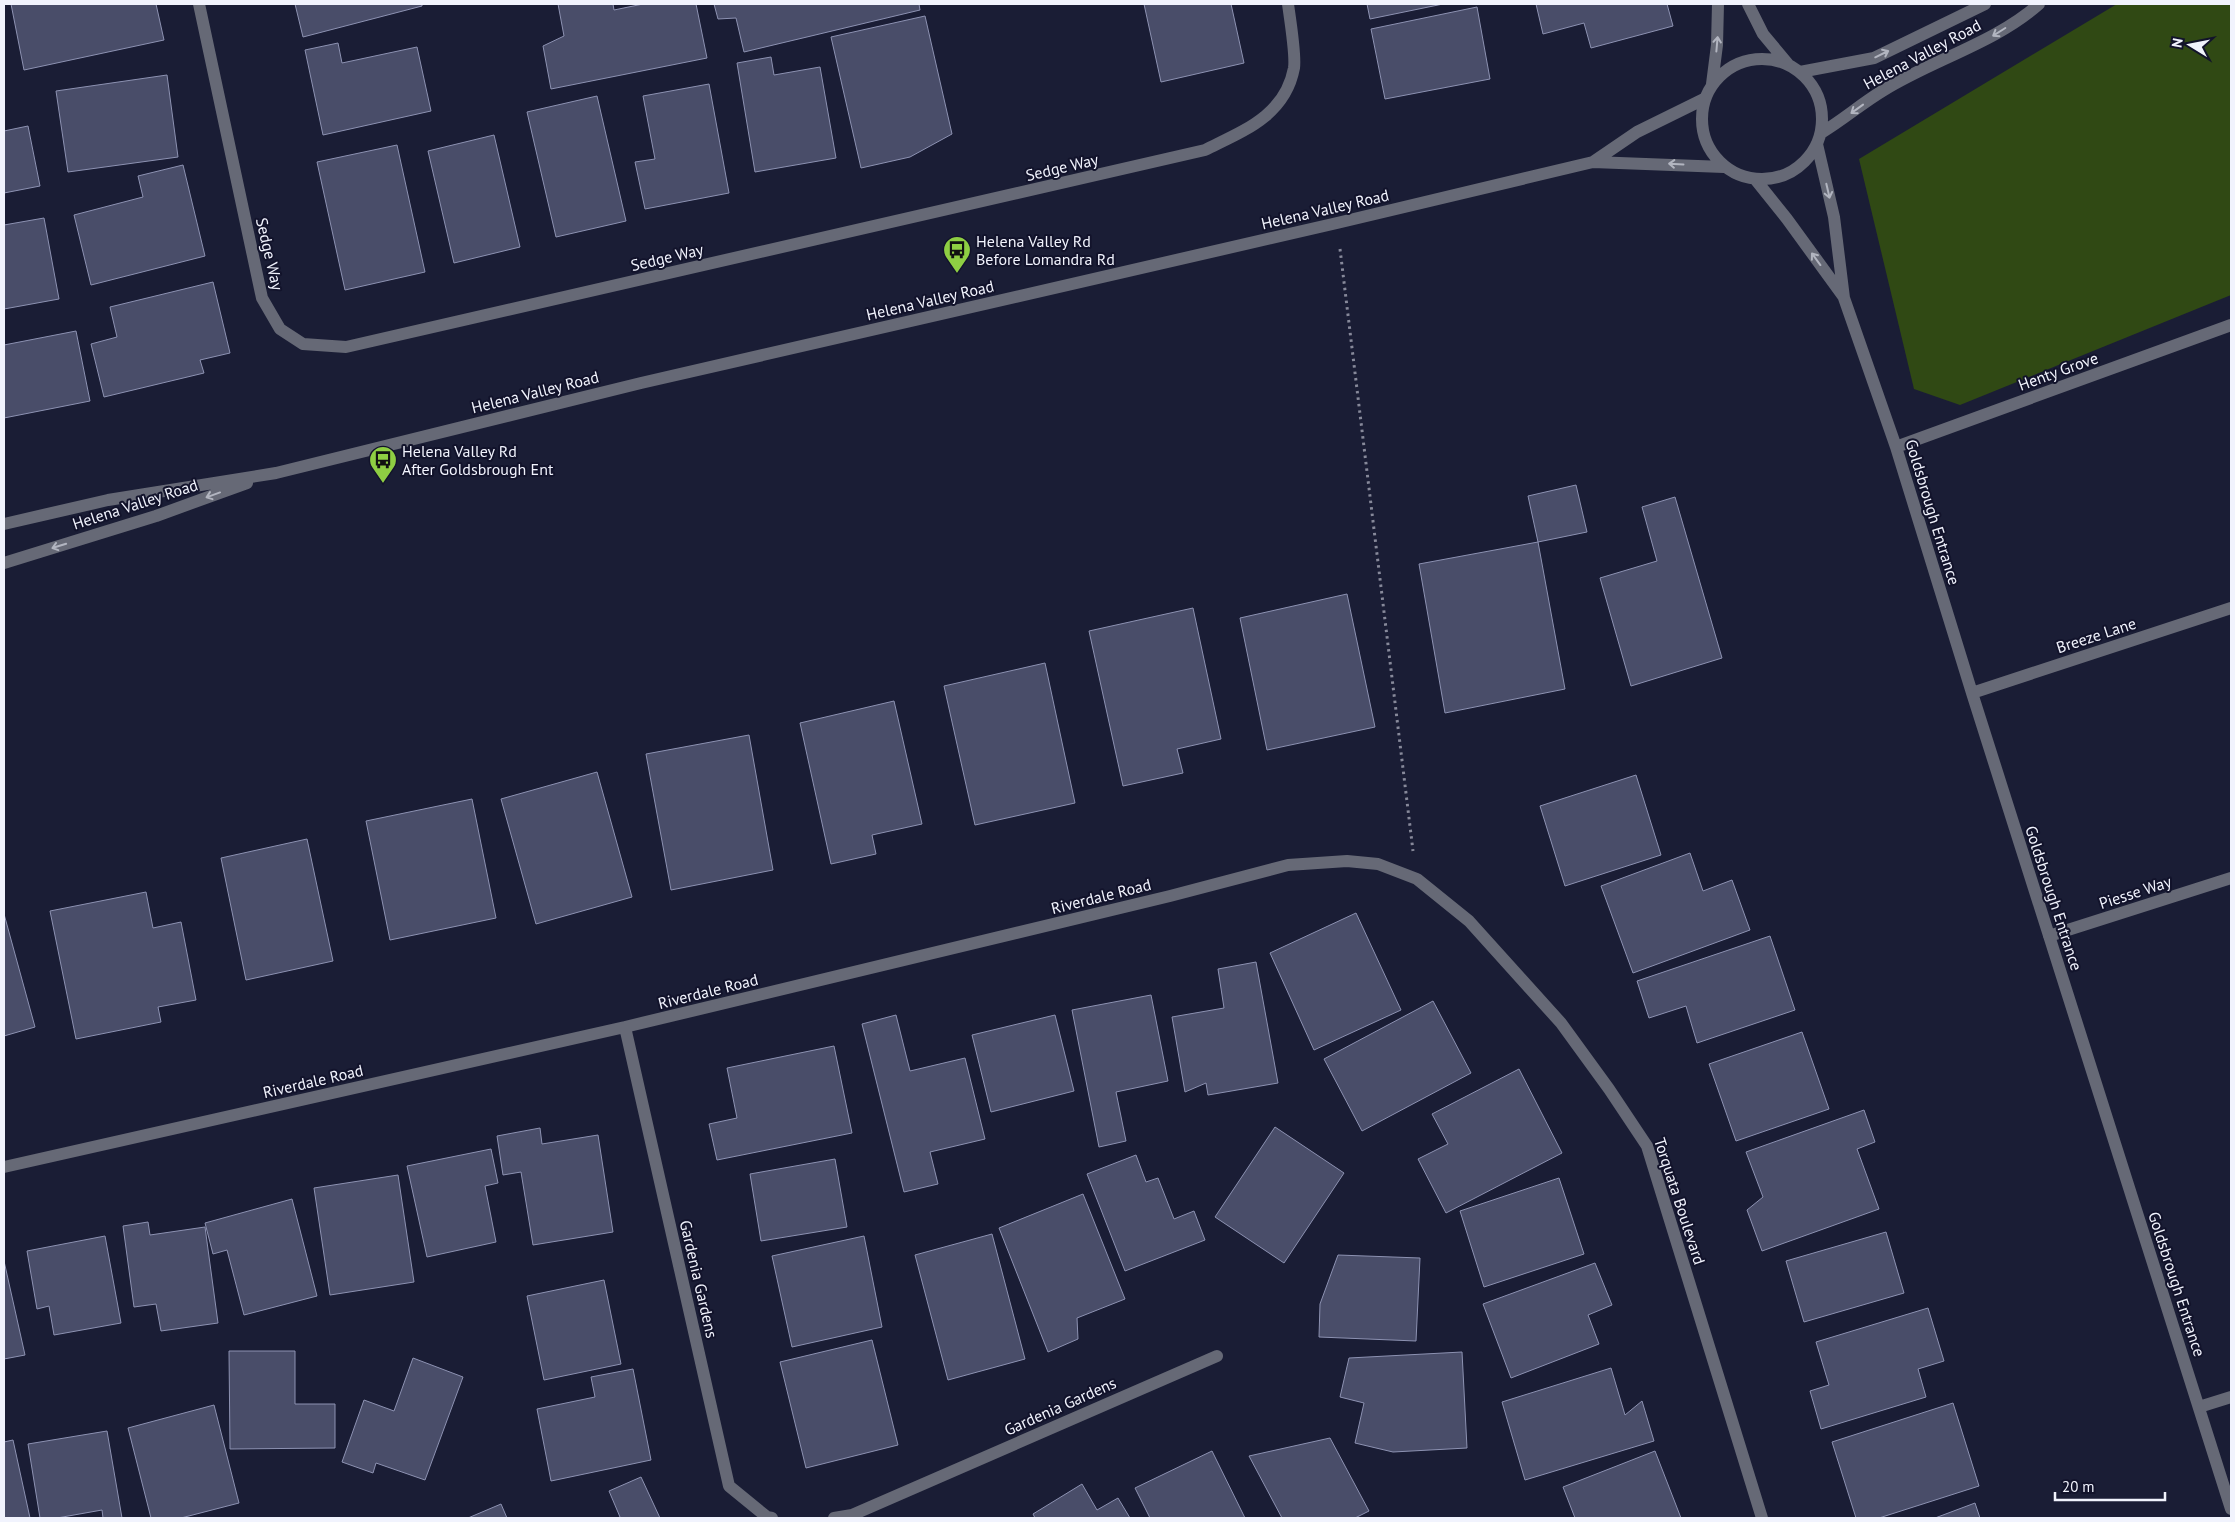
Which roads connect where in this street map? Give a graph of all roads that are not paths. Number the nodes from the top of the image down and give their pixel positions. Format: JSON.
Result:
{"nodes":[{"id":1,"x":199,"y":4,"type":"edge"},
{"id":2,"x":1288,"y":4,"type":"edge"},
{"id":3,"x":1718,"y":4,"type":"edge"},
{"id":4,"x":1748,"y":4,"type":"edge"},
{"id":5,"x":1984,"y":4,"type":"edge"},
{"id":6,"x":2039,"y":4,"type":"edge"},
{"id":7,"x":1788,"y":64,"type":"junction"},
{"id":8,"x":1800,"y":72,"type":"junction"},
{"id":9,"x":1712,"y":84,"type":"junction"},
{"id":10,"x":1704,"y":99,"type":"junction"},
{"id":11,"x":1819,"y":138,"type":"junction"},
{"id":12,"x":1593,"y":162,"type":"junction"},
{"id":13,"x":1724,"y":167,"type":"junction"},
{"id":14,"x":1754,"y":179,"type":"junction"},
{"id":15,"x":1844,"y":298,"type":"junction"},
{"id":16,"x":2231,"y":325,"type":"edge"},
{"id":17,"x":1896,"y":447,"type":"junction"},
{"id":18,"x":276,"y":473,"type":"junction"},
{"id":19,"x":4,"y":524,"type":"edge"},
{"id":20,"x":4,"y":563,"type":"edge"},
{"id":21,"x":2231,"y":608,"type":"edge"},
{"id":22,"x":1972,"y":692,"type":"junction"},
{"id":23,"x":2231,"y":878,"type":"edge"},
{"id":24,"x":1417,"y":879,"type":"joint"},
{"id":25,"x":2049,"y":936,"type":"junction"},
{"id":26,"x":624,"y":1027,"type":"junction"},
{"id":27,"x":4,"y":1167,"type":"edge"},
{"id":28,"x":1216,"y":1356,"type":"dead end"},
{"id":29,"x":2231,"y":1397,"type":"edge"},
{"id":30,"x":2199,"y":1407,"type":"junction"},
{"id":31,"x":2231,"y":1509,"type":"edge"},
{"id":32,"x":772,"y":1518,"type":"edge"},
{"id":33,"x":834,"y":1518,"type":"edge"},
{"id":34,"x":1762,"y":1518,"type":"edge"}],
"edges":[{"from":1,"to":2,"type":"street","name":"Sedge Way"},
{"from":9,"to":3,"type":"street","one_way":true},
{"from":4,"to":7,"type":"street"},
{"from":8,"to":5,"type":"street","name":"Helena Valley Road","one_way":true},
{"from":6,"to":11,"type":"street","name":"Helena Valley Road","one_way":true},
{"from":7,"to":8,"type":"street"},
{"from":7,"to":9,"type":"street"},
{"from":8,"to":11,"type":"street"},
{"from":9,"to":10,"type":"street"},
{"from":10,"to":12,"type":"street","name":"Helena Valley Road"},
{"from":10,"to":13,"type":"street"},
{"from":11,"to":14,"type":"street"},
{"from":11,"to":15,"type":"street","name":"Goldsbrough Entrance","one_way":true},
{"from":13,"to":12,"type":"street","name":"Helena Valley Road","one_way":true},
{"from":12,"to":18,"type":"street","name":"Helena Valley Road"},
{"from":13,"to":14,"type":"street"},
{"from":15,"to":14,"type":"street","name":"Goldsbrough Entrance","one_way":true},
{"from":15,"to":17,"type":"street","name":"Goldsbrough Entrance"},
{"from":16,"to":17,"type":"street","name":"Henty Grove"},
{"from":17,"to":22,"type":"street","name":"Goldsbrough Entrance"},
{"from":18,"to":19,"type":"street","name":"Helena Valley Road"},
{"from":18,"to":20,"type":"street","name":"Helena Valley Road","one_way":true},
{"from":21,"to":22,"type":"street","name":"Breeze Lane"},
{"from":22,"to":25,"type":"street","name":"Goldsbrough Entrance"},
{"from":23,"to":25,"type":"street","name":"Piesse Way"},
{"from":24,"to":26,"type":"street","name":"Riverdale Road"},
{"from":24,"to":34,"type":"street","name":"Torquata Boulevard"},
{"from":25,"to":30,"type":"street","name":"Goldsbrough Entrance"},
{"from":26,"to":27,"type":"street","name":"Riverdale Road"},
{"from":26,"to":32,"type":"street","name":"Gardenia Gardens"},
{"from":28,"to":33,"type":"street","name":"Gardenia Gardens"},
{"from":29,"to":30,"type":"street"},
{"from":30,"to":31,"type":"street","name":"Goldsbrough Entrance"}]}
